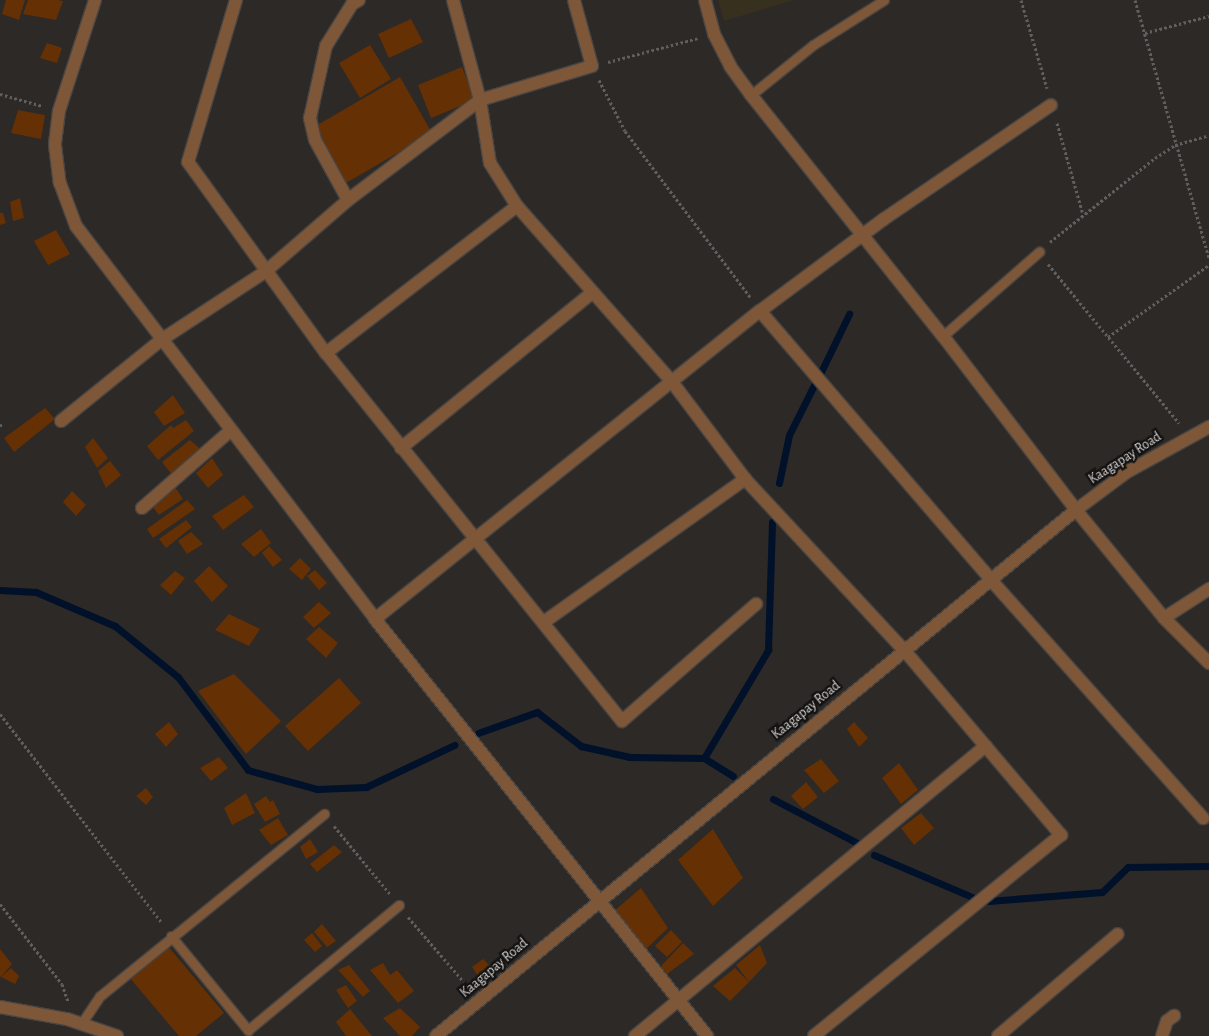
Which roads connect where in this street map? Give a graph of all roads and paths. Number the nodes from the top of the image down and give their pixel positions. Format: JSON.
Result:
{"nodes":[{"id":1,"x":96,"y":0,"type":"edge"},
{"id":2,"x":236,"y":0,"type":"edge"},
{"id":3,"x":359,"y":0,"type":"edge"},
{"id":4,"x":453,"y":0,"type":"edge"},
{"id":5,"x":574,"y":0,"type":"edge"},
{"id":6,"x":705,"y":0,"type":"edge"},
{"id":7,"x":884,"y":0,"type":"edge"},
{"id":8,"x":1135,"y":0,"type":"edge"},
{"id":9,"x":1209,"y":16,"type":"edge"},
{"id":10,"x":1145,"y":33,"type":"junction"},
{"id":11,"x":685,"y":41,"type":"dead end"},
{"id":12,"x":592,"y":66,"type":"junction"},
{"id":13,"x":0,"y":94,"type":"edge"},
{"id":14,"x":751,"y":95,"type":"junction"},
{"id":15,"x":480,"y":100,"type":"junction"},
{"id":16,"x":1051,"y":105,"type":"dead end"},
{"id":17,"x":59,"y":111,"type":"junction"},
{"id":18,"x":1209,"y":135,"type":"edge"},
{"id":19,"x":1175,"y":145,"type":"junction"},
{"id":20,"x":348,"y":200,"type":"junction"},
{"id":21,"x":517,"y":206,"type":"junction"},
{"id":22,"x":860,"y":236,"type":"junction"},
{"id":23,"x":1038,"y":252,"type":"junction"},
{"id":24,"x":1209,"y":258,"type":"edge"},
{"id":25,"x":1209,"y":265,"type":"edge"},
{"id":26,"x":264,"y":272,"type":"junction"},
{"id":27,"x":592,"y":292,"type":"junction"},
{"id":28,"x":760,"y":311,"type":"junction"},
{"id":29,"x":942,"y":336,"type":"junction"},
{"id":30,"x":1108,"y":337,"type":"junction"},
{"id":31,"x":161,"y":340,"type":"junction"},
{"id":32,"x":326,"y":353,"type":"junction"},
{"id":33,"x":672,"y":382,"type":"junction"},
{"id":34,"x":61,"y":420,"type":"dead end"},
{"id":35,"x":1209,"y":427,"type":"edge"},
{"id":36,"x":230,"y":431,"type":"junction"},
{"id":37,"x":1189,"y":435,"type":"junction"},
{"id":38,"x":401,"y":448,"type":"junction"},
{"id":39,"x":745,"y":479,"type":"junction"},
{"id":40,"x":142,"y":508,"type":"dead end"},
{"id":41,"x":1076,"y":510,"type":"junction"},
{"id":42,"x":474,"y":540,"type":"junction"},
{"id":43,"x":991,"y":580,"type":"junction"},
{"id":44,"x":1209,"y":589,"type":"edge"},
{"id":45,"x":756,"y":604,"type":"dead end"},
{"id":46,"x":1164,"y":618,"type":"junction"},
{"id":47,"x":375,"y":619,"type":"junction"},
{"id":48,"x":544,"y":622,"type":"junction"},
{"id":49,"x":904,"y":650,"type":"junction"},
{"id":50,"x":1209,"y":663,"type":"edge"},
{"id":51,"x":0,"y":714,"type":"edge"},
{"id":52,"x":986,"y":746,"type":"junction"},
{"id":53,"x":324,"y":814,"type":"dead end"},
{"id":54,"x":1203,"y":818,"type":"dead end"},
{"id":55,"x":597,"y":902,"type":"junction"},
{"id":56,"x":0,"y":904,"type":"edge"},
{"id":57,"x":399,"y":905,"type":"dead end"},
{"id":58,"x":1118,"y":934,"type":"dead end"},
{"id":59,"x":172,"y":936,"type":"junction"},
{"id":60,"x":677,"y":999,"type":"junction"},
{"id":61,"x":0,"y":1007,"type":"edge"},
{"id":62,"x":1174,"y":1016,"type":"dead end"},
{"id":63,"x":68,"y":1019,"type":"junction"},
{"id":64,"x":81,"y":1024,"type":"junction"},
{"id":65,"x":117,"y":1036,"type":"edge"},
{"id":66,"x":436,"y":1036,"type":"edge"},
{"id":67,"x":635,"y":1036,"type":"edge"},
{"id":68,"x":707,"y":1036,"type":"edge"},
{"id":69,"x":814,"y":1036,"type":"edge"},
{"id":70,"x":998,"y":1036,"type":"edge"},
{"id":71,"x":1162,"y":1036,"type":"edge"}],
"edges":[{"from":1,"to":17,"type":"street"},
{"from":2,"to":26,"type":"street"},
{"from":3,"to":20,"type":"street"},
{"from":4,"to":15,"type":"street"},
{"from":5,"to":12,"type":"street"},
{"from":6,"to":14,"type":"street"},
{"from":7,"to":14,"type":"lane"},
{"from":8,"to":10,"type":"path"},
{"from":9,"to":10,"type":"path"},
{"from":10,"to":19,"type":"path"},
{"from":11,"to":12,"type":"path"},
{"from":12,"to":15,"type":"street"},
{"from":12,"to":28,"type":"path"},
{"from":13,"to":17,"type":"path"},
{"from":14,"to":22,"type":"street"},
{"from":15,"to":20,"type":"street"},
{"from":15,"to":21,"type":"street"},
{"from":16,"to":22,"type":"street"},
{"from":17,"to":31,"type":"street"},
{"from":18,"to":19,"type":"path"},
{"from":19,"to":23,"type":"path"},
{"from":19,"to":24,"type":"path"},
{"from":20,"to":26,"type":"street"},
{"from":21,"to":27,"type":"street"},
{"from":21,"to":32,"type":"street"},
{"from":22,"to":28,"type":"street"},
{"from":22,"to":29,"type":"street"},
{"from":23,"to":29,"type":"lane"},
{"from":23,"to":30,"type":"path"},
{"from":25,"to":30,"type":"path"},
{"from":26,"to":31,"type":"street"},
{"from":26,"to":32,"type":"street"},
{"from":27,"to":33,"type":"street"},
{"from":27,"to":38,"type":"street"},
{"from":28,"to":33,"type":"street"},
{"from":28,"to":43,"type":"street"},
{"from":29,"to":41,"type":"street"},
{"from":30,"to":37,"type":"path"},
{"from":31,"to":34,"type":"street"},
{"from":31,"to":36,"type":"street"},
{"from":32,"to":38,"type":"street"},
{"from":33,"to":39,"type":"street"},
{"from":33,"to":42,"type":"street"},
{"from":35,"to":37,"type":"street","name":"Kaagapay Road"},
{"from":36,"to":40,"type":"street"},
{"from":36,"to":47,"type":"street"},
{"from":37,"to":41,"type":"street","name":"Kaagapay Road"},
{"from":38,"to":42,"type":"street"},
{"from":39,"to":48,"type":"street"},
{"from":39,"to":49,"type":"street"},
{"from":41,"to":43,"type":"street","name":"Kaagapay Road"},
{"from":41,"to":46,"type":"street"},
{"from":42,"to":47,"type":"street"},
{"from":42,"to":48,"type":"street"},
{"from":43,"to":49,"type":"street","name":"Kaagapay Road"},
{"from":43,"to":54,"type":"street"},
{"from":44,"to":46,"type":"street"},
{"from":45,"to":48,"type":"street"},
{"from":46,"to":50,"type":"street"},
{"from":47,"to":55,"type":"street"},
{"from":49,"to":52,"type":"street"},
{"from":49,"to":55,"type":"street","name":"Kaagapay Road"},
{"from":51,"to":59,"type":"path"},
{"from":52,"to":60,"type":"street"},
{"from":52,"to":69,"type":"street"},
{"from":53,"to":59,"type":"lane"},
{"from":55,"to":60,"type":"street"},
{"from":55,"to":66,"type":"street","name":"Kaagapay Road"},
{"from":56,"to":63,"type":"path"},
{"from":57,"to":59,"type":"lane"},
{"from":58,"to":70,"type":"street"},
{"from":59,"to":64,"type":"lane"},
{"from":60,"to":67,"type":"street"},
{"from":60,"to":68,"type":"street"},
{"from":61,"to":63,"type":"street"},
{"from":62,"to":71,"type":"street"},
{"from":63,"to":64,"type":"street"},
{"from":64,"to":65,"type":"street"}]}
